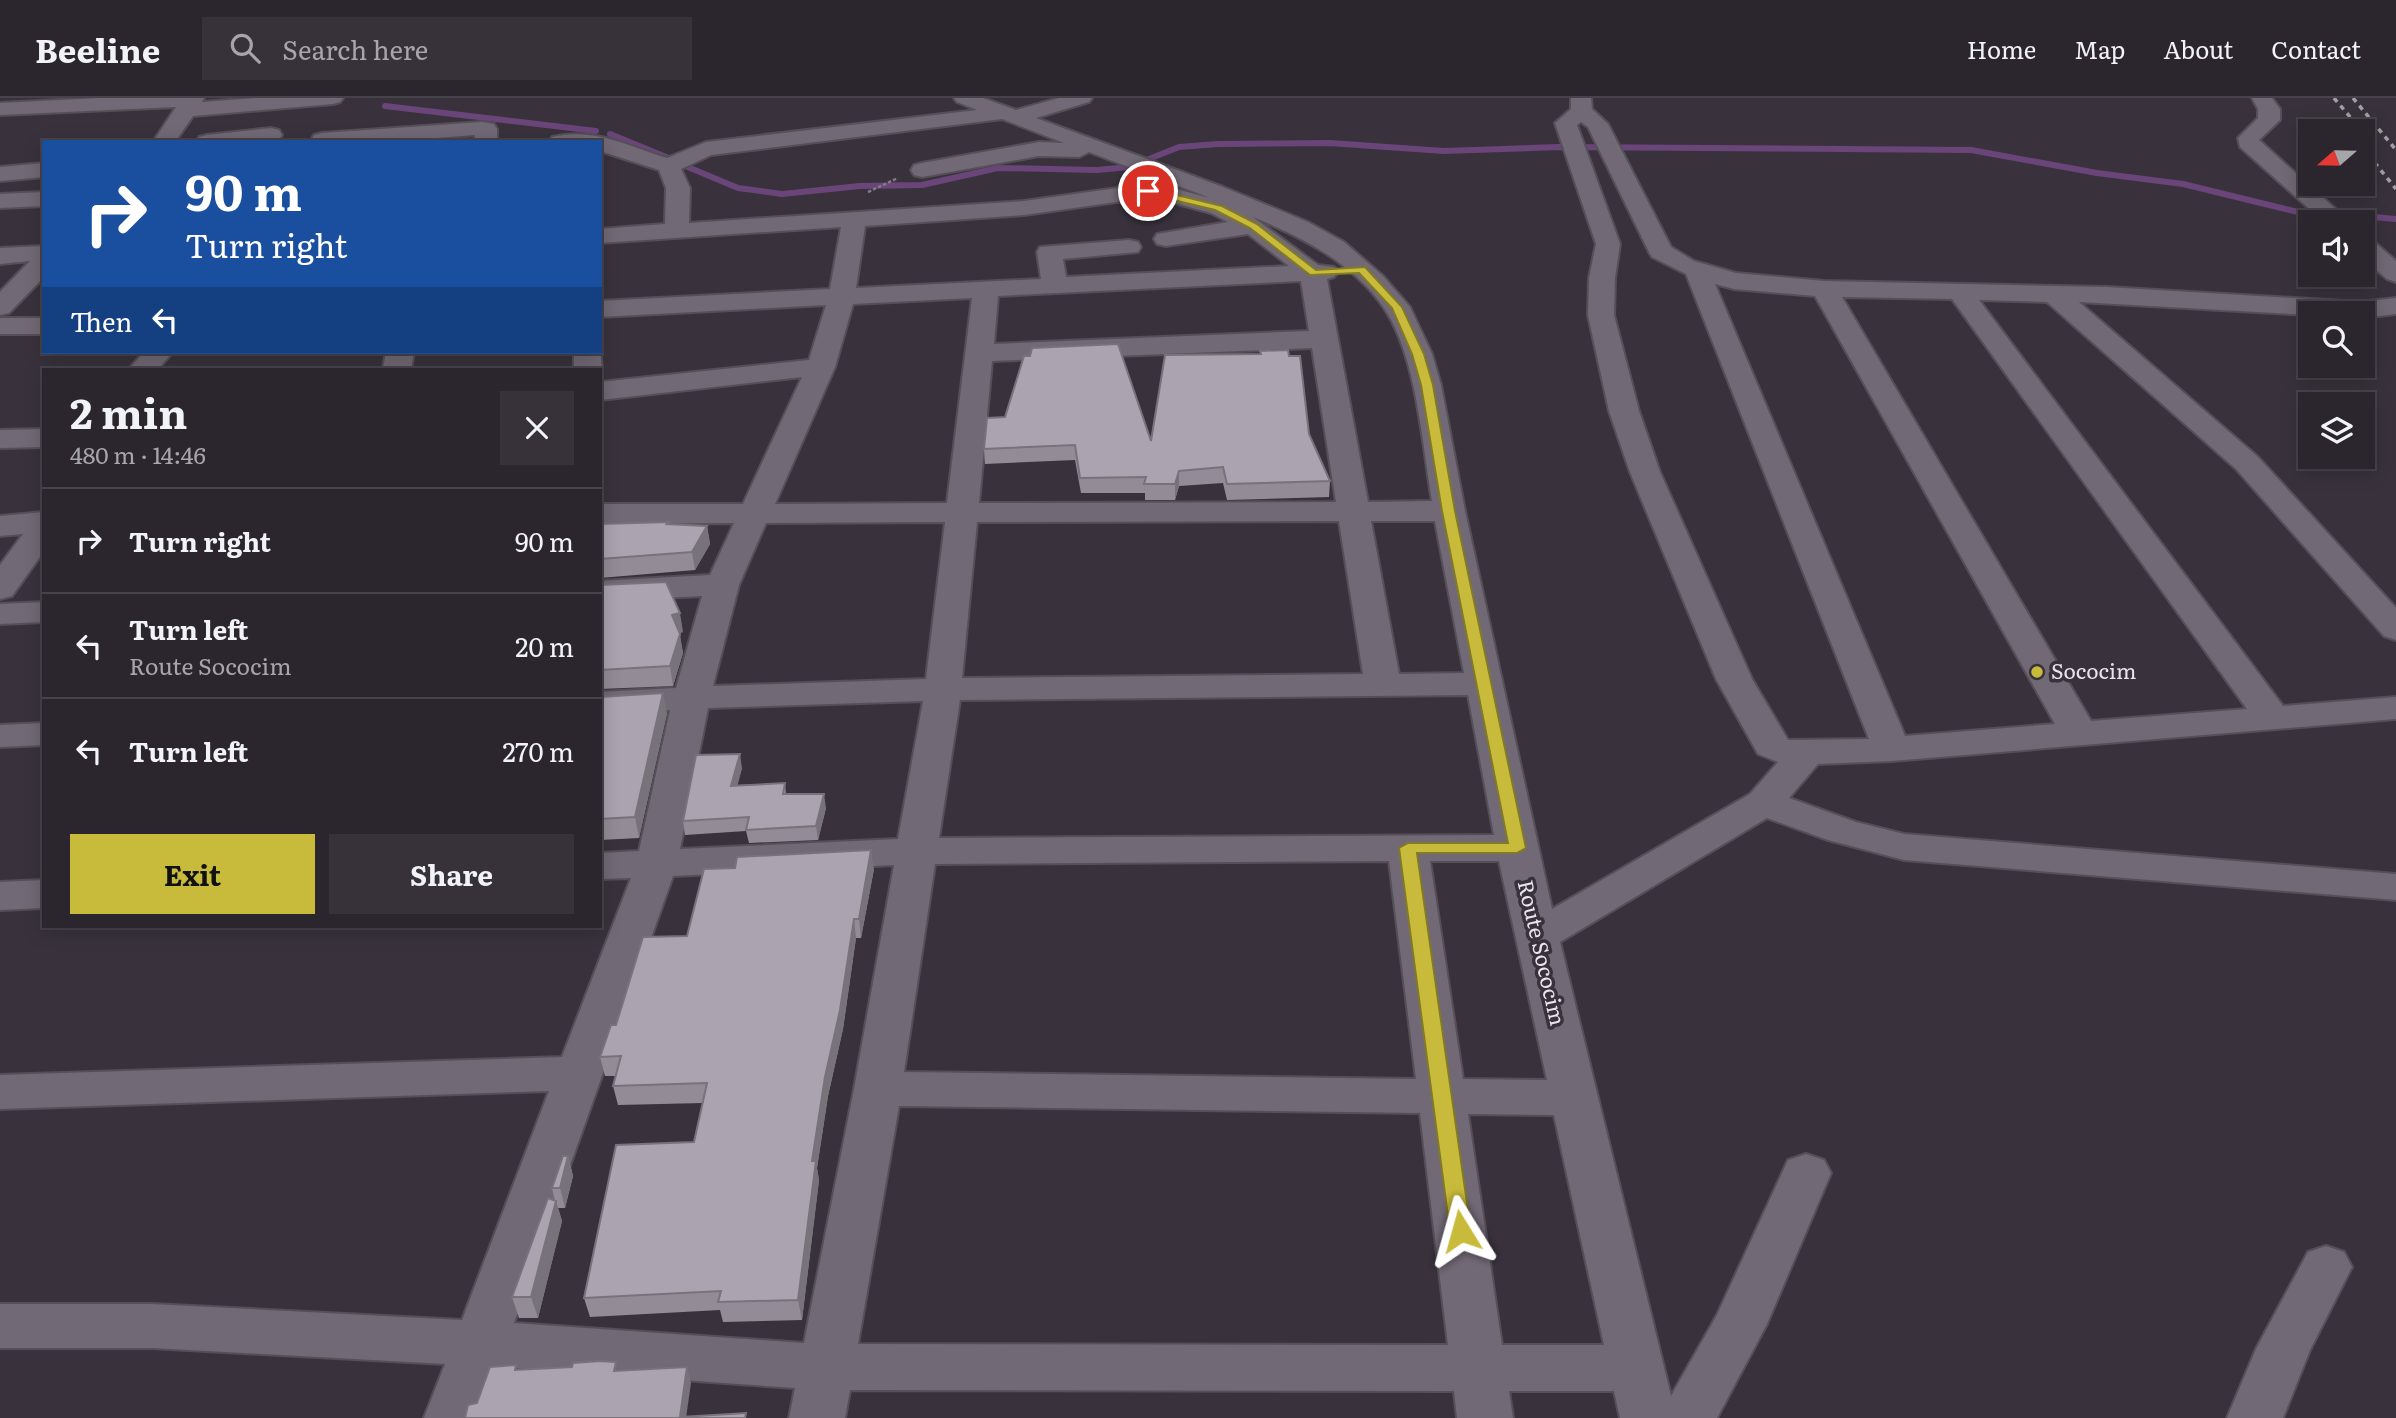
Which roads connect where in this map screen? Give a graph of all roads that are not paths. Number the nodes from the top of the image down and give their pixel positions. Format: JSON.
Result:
{"nodes":[{"id":1,"x":334,"y":98,"type":"edge"},
{"id":2,"x":1082,"y":98,"type":"edge"},
{"id":3,"x":2262,"y":98,"type":"edge"},
{"id":4,"x":147,"y":100,"type":"edge"},
{"id":5,"x":189,"y":103,"type":"edge"},
{"id":6,"x":1582,"y":105,"type":"edge"},
{"id":7,"x":963,"y":108,"type":"edge"},
{"id":8,"x":0,"y":109,"type":"edge"},
{"id":9,"x":1010,"y":115,"type":"junction"},
{"id":10,"x":271,"y":135,"type":"dead end"},
{"id":11,"x":165,"y":140,"type":"edge"},
{"id":12,"x":225,"y":140,"type":"edge"},
{"id":13,"x":322,"y":140,"type":"edge"},
{"id":14,"x":335,"y":140,"type":"edge"},
{"id":15,"x":486,"y":140,"type":"edge"},
{"id":16,"x":602,"y":145,"type":"edge"},
{"id":17,"x":1039,"y":149,"type":"junction"},
{"id":18,"x":1106,"y":151,"type":"junction"},
{"id":19,"x":668,"y":166,"type":"junction"},
{"id":20,"x":42,"y":170,"type":"edge"},
{"id":21,"x":922,"y":170,"type":"road end"},
{"id":22,"x":0,"y":174,"type":"edge"},
{"id":23,"x":1586,"y":176,"type":"junction"},
{"id":24,"x":1623,"y":176,"type":"junction"},
{"id":25,"x":42,"y":199,"type":"edge"},
{"id":26,"x":0,"y":201,"type":"edge"},
{"id":27,"x":2324,"y":210,"type":"edge"},
{"id":28,"x":854,"y":221,"type":"junction"},
{"id":29,"x":1253,"y":226,"type":"junction"},
{"id":30,"x":677,"y":230,"type":"junction"},
{"id":31,"x":602,"y":236,"type":"edge"},
{"id":32,"x":1166,"y":239,"type":"dead end"},
{"id":33,"x":1656,"y":243,"type":"junction"},
{"id":34,"x":1608,"y":244,"type":"junction"},
{"id":35,"x":1129,"y":247,"type":"dead end"},
{"id":36,"x":42,"y":253,"type":"edge"},
{"id":37,"x":2375,"y":255,"type":"edge"},
{"id":38,"x":0,"y":256,"type":"edge"},
{"id":39,"x":42,"y":264,"type":"edge"},
{"id":40,"x":1362,"y":269,"type":"junction"},
{"id":41,"x":1697,"y":270,"type":"junction"},
{"id":42,"x":1313,"y":273,"type":"junction"},
{"id":43,"x":2396,"y":274,"type":"edge"},
{"id":44,"x":1055,"y":286,"type":"junction"},
{"id":45,"x":1824,"y":289,"type":"junction"},
{"id":46,"x":986,"y":290,"type":"junction"},
{"id":47,"x":1960,"y":293,"type":"junction"},
{"id":48,"x":2055,"y":295,"type":"junction"},
{"id":49,"x":842,"y":297,"type":"junction"},
{"id":50,"x":2396,"y":306,"type":"edge"},
{"id":51,"x":0,"y":307,"type":"edge"},
{"id":52,"x":602,"y":309,"type":"edge"},
{"id":53,"x":0,"y":326,"type":"edge"},
{"id":54,"x":42,"y":326,"type":"edge"},
{"id":55,"x":1326,"y":339,"type":"junction"},
{"id":56,"x":978,"y":353,"type":"junction"},
{"id":57,"x":157,"y":354,"type":"edge"},
{"id":58,"x":821,"y":367,"type":"junction"},
{"id":59,"x":145,"y":368,"type":"edge"},
{"id":60,"x":602,"y":391,"type":"edge"},
{"id":61,"x":42,"y":438,"type":"edge"},
{"id":62,"x":0,"y":439,"type":"edge"},
{"id":63,"x":960,"y":511,"type":"junction"},
{"id":64,"x":1354,"y":511,"type":"junction"},
{"id":65,"x":1449,"y":511,"type":"junction"},
{"id":66,"x":754,"y":512,"type":"junction"},
{"id":67,"x":602,"y":514,"type":"edge"},
{"id":68,"x":42,"y":522,"type":"edge"},
{"id":69,"x":0,"y":526,"type":"edge"},
{"id":70,"x":42,"y":530,"type":"edge"},
{"id":71,"x":722,"y":585,"type":"junction"},
{"id":72,"x":0,"y":589,"type":"edge"},
{"id":73,"x":602,"y":591,"type":"edge"},
{"id":74,"x":42,"y":612,"type":"edge"},
{"id":75,"x":0,"y":614,"type":"edge"},
{"id":76,"x":2396,"y":629,"type":"edge"},
{"id":77,"x":1484,"y":684,"type":"junction"},
{"id":78,"x":1383,"y":685,"type":"junction"},
{"id":79,"x":943,"y":690,"type":"junction"},
{"id":80,"x":691,"y":698,"type":"junction"},
{"id":81,"x":602,"y":704,"type":"edge"},
{"id":82,"x":2396,"y":708,"type":"edge"},
{"id":83,"x":2273,"y":718,"type":"junction"},
{"id":84,"x":42,"y":734,"type":"edge"},
{"id":85,"x":2079,"y":734,"type":"junction"},
{"id":86,"x":0,"y":736,"type":"edge"},
{"id":87,"x":1892,"y":750,"type":"junction"},
{"id":88,"x":1807,"y":752,"type":"junction"},
{"id":89,"x":1764,"y":803,"type":"junction"},
{"id":90,"x":1408,"y":848,"type":"junction"},
{"id":91,"x":1517,"y":848,"type":"junction"},
{"id":92,"x":918,"y":851,"type":"junction"},
{"id":93,"x":657,"y":863,"type":"junction"},
{"id":94,"x":602,"y":866,"type":"edge"},
{"id":95,"x":2396,"y":887,"type":"edge"},
{"id":96,"x":42,"y":894,"type":"edge"},
{"id":97,"x":0,"y":896,"type":"edge"},
{"id":98,"x":1538,"y":937,"type":"junction"},
{"id":99,"x":579,"y":1073,"type":"junction"},
{"id":100,"x":878,"y":1089,"type":"junction"},
{"id":101,"x":0,"y":1092,"type":"edge"},
{"id":102,"x":1442,"y":1096,"type":"junction"},
{"id":103,"x":1574,"y":1098,"type":"junction"},
{"id":104,"x":1806,"y":1173,"type":"dead end"},
{"id":105,"x":2326,"y":1268,"type":"dead end"},
{"id":106,"x":0,"y":1326,"type":"edge"},
{"id":107,"x":478,"y":1343,"type":"junction"},
{"id":108,"x":1635,"y":1368,"type":"junction"},
{"id":109,"x":820,"y":1392,"type":"edge"},
{"id":110,"x":1482,"y":1392,"type":"edge"},
{"id":111,"x":452,"y":1418,"type":"edge"},
{"id":112,"x":1648,"y":1418,"type":"edge"},
{"id":113,"x":1688,"y":1418,"type":"edge"},
{"id":114,"x":2255,"y":1418,"type":"edge"}],
"edges":[{"from":1,"to":5,"type":"street"},
{"from":1,"to":13,"type":"street"},
{"from":2,"to":9,"type":"street"},
{"from":3,"to":27,"type":"street"},
{"from":4,"to":5,"type":"street"},
{"from":4,"to":8,"type":"street"},
{"from":5,"to":11,"type":"street"},
{"from":6,"to":23,"type":"street"},
{"from":6,"to":24,"type":"street"},
{"from":7,"to":9,"type":"street","name":"Route Sococim"},
{"from":7,"to":17,"type":"street"},
{"from":7,"to":19,"type":"street"},
{"from":9,"to":18,"type":"street","name":"Route Sococim"},
{"from":10,"to":12,"type":"street"},
{"from":14,"to":15,"type":"street"},
{"from":16,"to":19,"type":"street"},
{"from":17,"to":18,"type":"street"},
{"from":17,"to":21,"type":"street"},
{"from":18,"to":40,"type":"street","name":"Route Sococim"},
{"from":19,"to":30,"type":"street"},
{"from":20,"to":22,"type":"street"},
{"from":23,"to":24,"type":"street"},
{"from":23,"to":34,"type":"street"},
{"from":24,"to":33,"type":"street"},
{"from":25,"to":26,"type":"street"},
{"from":28,"to":29,"type":"street"},
{"from":28,"to":30,"type":"street"},
{"from":28,"to":49,"type":"street"},
{"from":29,"to":32,"type":"street"},
{"from":29,"to":42,"type":"street"},
{"from":30,"to":31,"type":"street"},
{"from":33,"to":34,"type":"street"},
{"from":33,"to":41,"type":"street"},
{"from":34,"to":88,"type":"street"},
{"from":35,"to":44,"type":"street"},
{"from":36,"to":38,"type":"street"},
{"from":37,"to":43,"type":"street"},
{"from":39,"to":51,"type":"street"},
{"from":40,"to":42,"type":"street"},
{"from":40,"to":65,"type":"street","name":"Route Sococim"},
{"from":41,"to":45,"type":"street"},
{"from":41,"to":87,"type":"street"},
{"from":42,"to":44,"type":"street"},
{"from":42,"to":55,"type":"street"},
{"from":44,"to":46,"type":"street"},
{"from":45,"to":47,"type":"street"},
{"from":45,"to":85,"type":"street"},
{"from":46,"to":49,"type":"street"},
{"from":46,"to":56,"type":"street"},
{"from":47,"to":48,"type":"street"},
{"from":47,"to":83,"type":"street"},
{"from":48,"to":50,"type":"street"},
{"from":48,"to":76,"type":"street"},
{"from":49,"to":52,"type":"street"},
{"from":49,"to":58,"type":"street"},
{"from":53,"to":54,"type":"street"},
{"from":55,"to":56,"type":"street"},
{"from":55,"to":64,"type":"street"},
{"from":56,"to":63,"type":"street"},
{"from":57,"to":59,"type":"street"},
{"from":58,"to":60,"type":"street"},
{"from":58,"to":66,"type":"street"},
{"from":61,"to":62,"type":"street"},
{"from":63,"to":64,"type":"street"},
{"from":63,"to":66,"type":"street"},
{"from":63,"to":79,"type":"street"},
{"from":64,"to":65,"type":"street"},
{"from":64,"to":78,"type":"street"},
{"from":65,"to":77,"type":"street","name":"Route Sococim"},
{"from":66,"to":67,"type":"street"},
{"from":66,"to":71,"type":"street"},
{"from":68,"to":69,"type":"street"},
{"from":70,"to":72,"type":"street"},
{"from":71,"to":73,"type":"street"},
{"from":71,"to":80,"type":"street"},
{"from":74,"to":75,"type":"street"},
{"from":77,"to":78,"type":"street"},
{"from":77,"to":91,"type":"street","name":"Route Sococim"},
{"from":78,"to":79,"type":"street"},
{"from":79,"to":80,"type":"street"},
{"from":79,"to":92,"type":"street"},
{"from":80,"to":81,"type":"street"},
{"from":80,"to":93,"type":"street"},
{"from":82,"to":83,"type":"street"},
{"from":83,"to":85,"type":"street"},
{"from":84,"to":86,"type":"street"},
{"from":85,"to":87,"type":"street"},
{"from":87,"to":88,"type":"street"},
{"from":88,"to":89,"type":"street"},
{"from":89,"to":95,"type":"street"},
{"from":89,"to":98,"type":"street"},
{"from":90,"to":91,"type":"street"},
{"from":90,"to":92,"type":"street"},
{"from":90,"to":102,"type":"street"},
{"from":91,"to":98,"type":"street","name":"Route Sococim"},
{"from":92,"to":93,"type":"street"},
{"from":92,"to":100,"type":"street"},
{"from":93,"to":94,"type":"street"},
{"from":93,"to":99,"type":"street"},
{"from":96,"to":97,"type":"street"},
{"from":98,"to":103,"type":"street","name":"Route Sococim"},
{"from":99,"to":101,"type":"street"},
{"from":99,"to":107,"type":"street"},
{"from":100,"to":102,"type":"street"},
{"from":100,"to":109,"type":"street"},
{"from":102,"to":103,"type":"street"},
{"from":102,"to":110,"type":"street"},
{"from":103,"to":108,"type":"street","name":"Route Sococim"},
{"from":104,"to":113,"type":"street"},
{"from":105,"to":114,"type":"street"},
{"from":106,"to":107,"type":"street"},
{"from":107,"to":109,"type":"street"},
{"from":107,"to":111,"type":"street"},
{"from":108,"to":110,"type":"street"},
{"from":108,"to":112,"type":"street","name":"Route Sococim"},
{"from":109,"to":110,"type":"street"}]}
